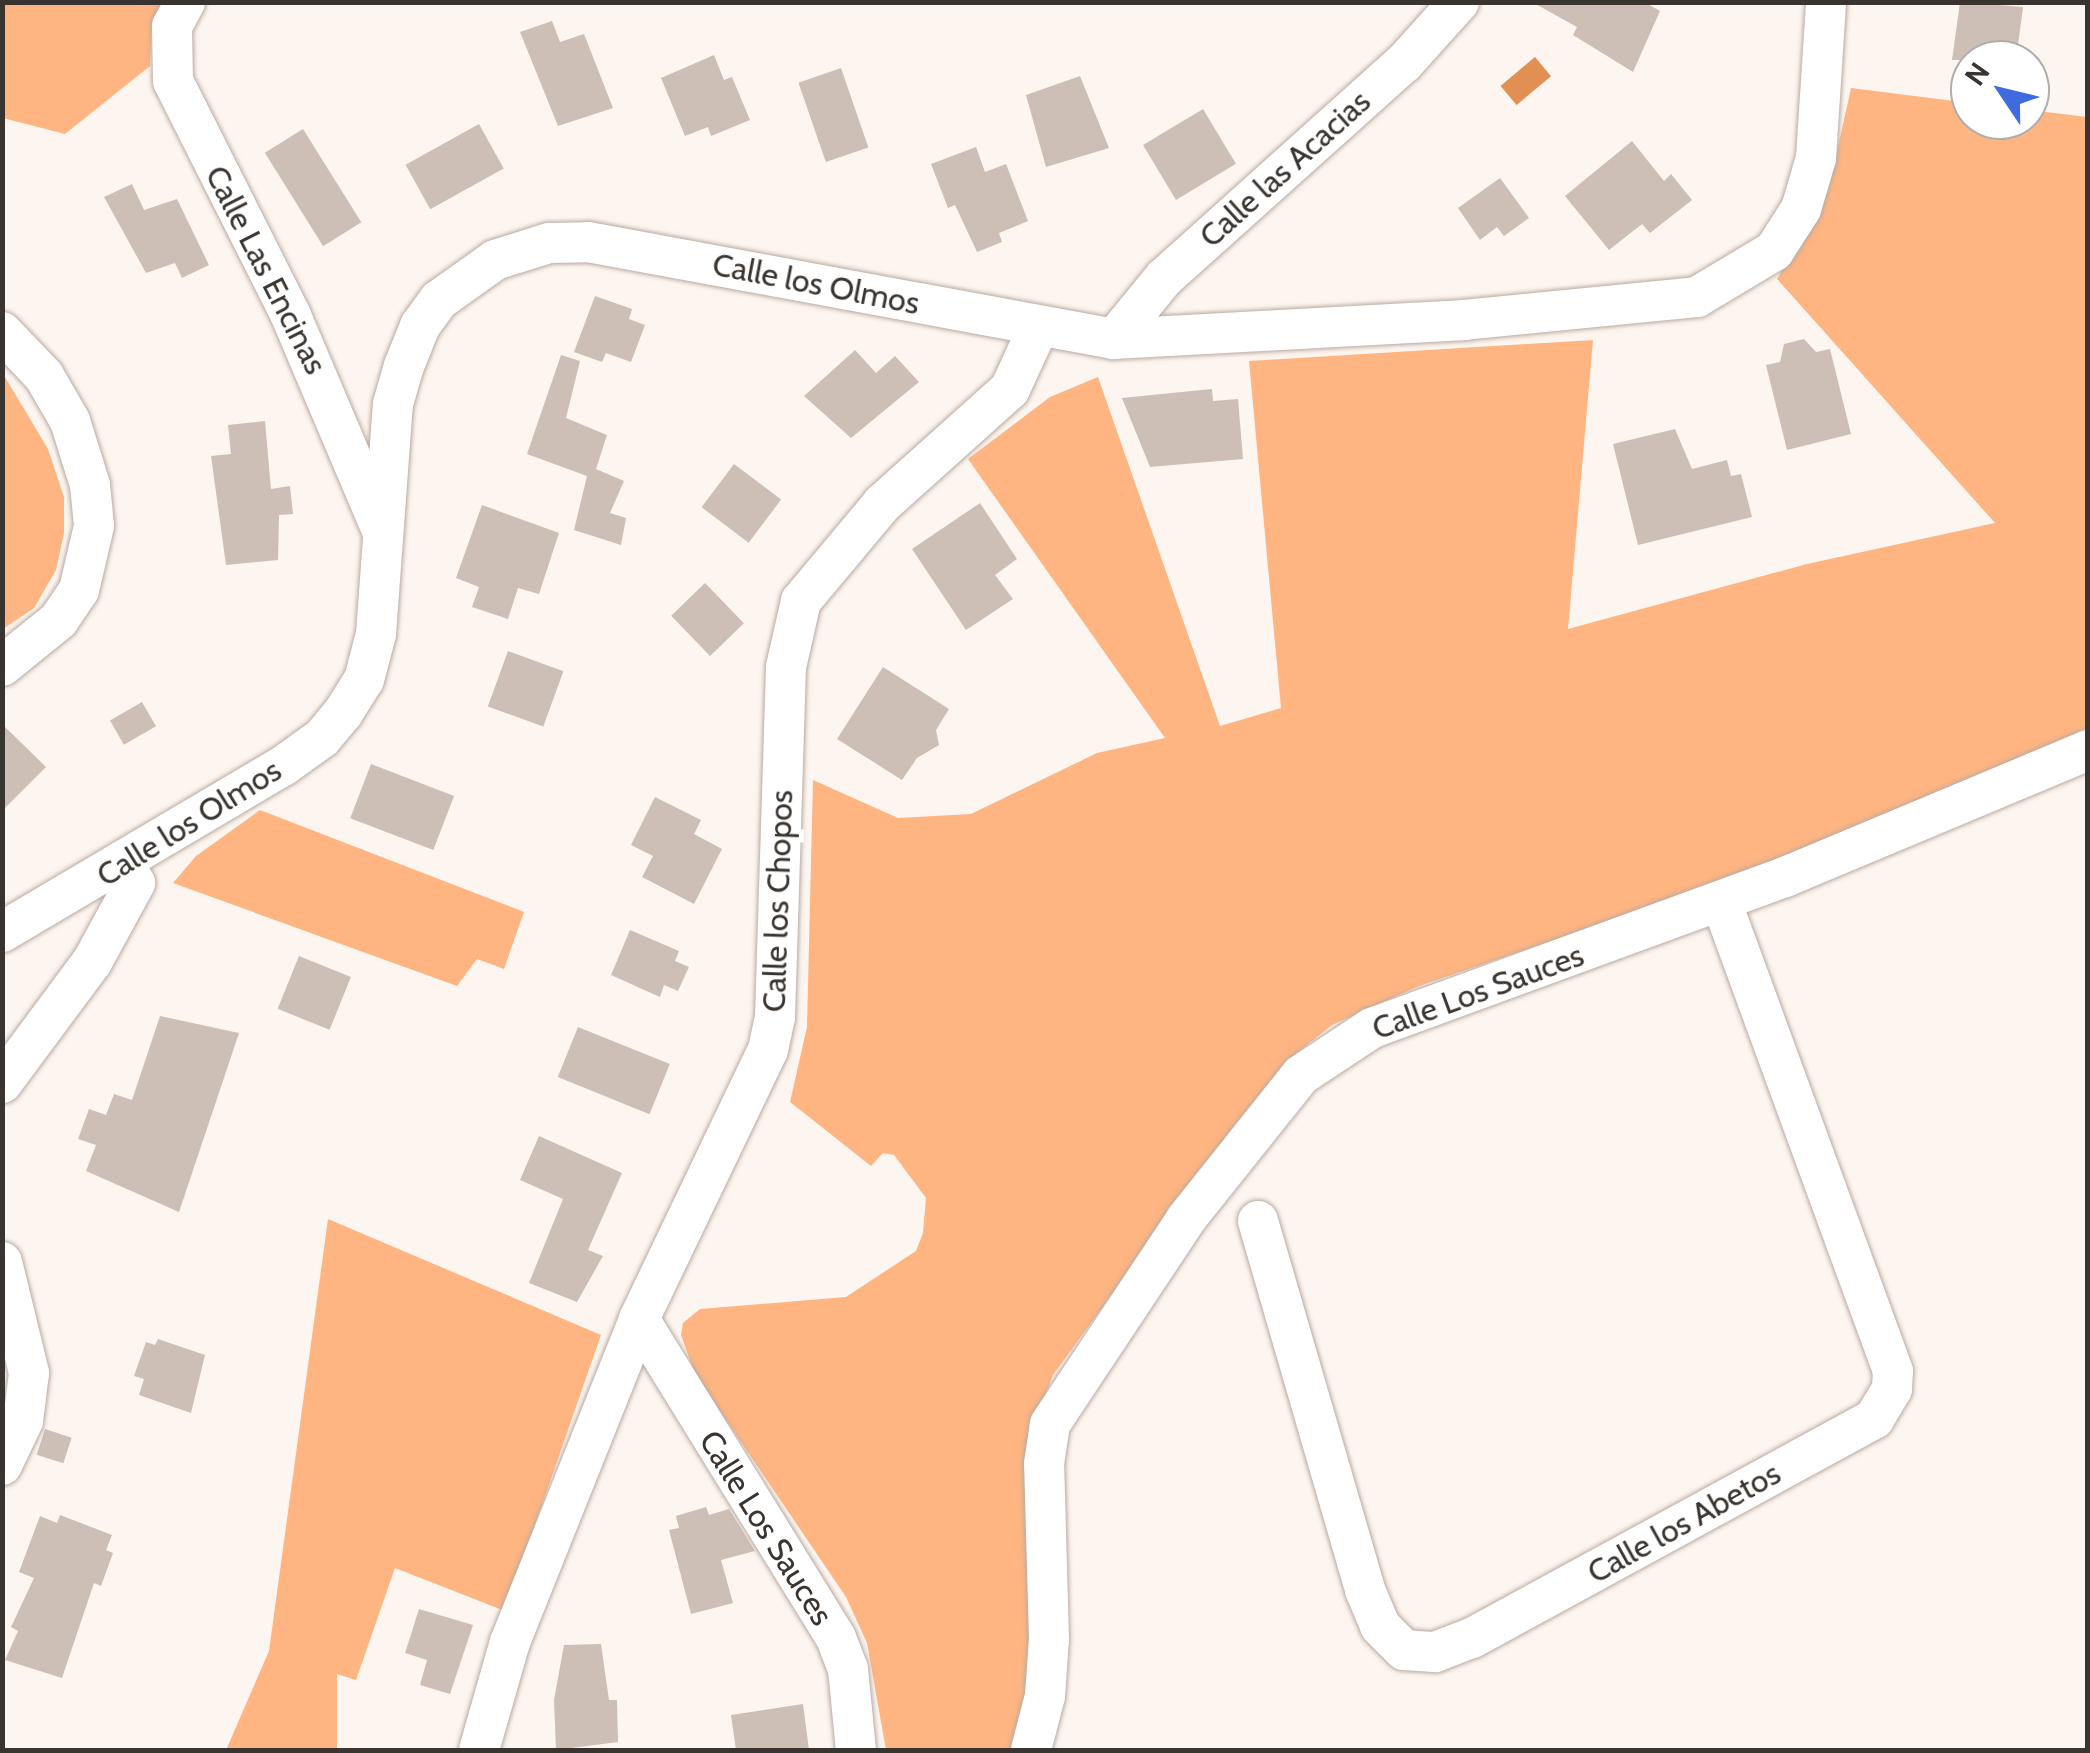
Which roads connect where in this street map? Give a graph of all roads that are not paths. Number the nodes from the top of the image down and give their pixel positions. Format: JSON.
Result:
{"nodes":[{"id":1,"x":185,"y":2,"type":"edge"},
{"id":2,"x":1459,"y":2,"type":"edge"},
{"id":3,"x":1826,"y":2,"type":"edge"},
{"id":4,"x":1038,"y":328,"type":"junction"},
{"id":5,"x":2,"y":332,"type":"edge"},
{"id":6,"x":1114,"y":340,"type":"junction"},
{"id":7,"x":385,"y":538,"type":"junction"},
{"id":8,"x":2,"y":666,"type":"edge"},
{"id":9,"x":2088,"y":750,"type":"edge"},
{"id":10,"x":124,"y":865,"type":"junction"},
{"id":11,"x":1722,"y":901,"type":"junction"},
{"id":12,"x":2,"y":932,"type":"edge"},
{"id":13,"x":2,"y":1082,"type":"edge"},
{"id":14,"x":1258,"y":1221,"type":"dead end"},
{"id":15,"x":2,"y":1262,"type":"edge"},
{"id":16,"x":639,"y":1318,"type":"junction"},
{"id":17,"x":2,"y":1465,"type":"edge"},
{"id":18,"x":479,"y":1750,"type":"edge"},
{"id":19,"x":856,"y":1750,"type":"edge"},
{"id":20,"x":1031,"y":1750,"type":"edge"}],
"edges":[{"from":1,"to":7,"type":"street","name":"Calle Las Encinas"},
{"from":2,"to":6,"type":"street","name":"Calle las Acacias"},
{"from":3,"to":6,"type":"street","name":"Calle los Olmos"},
{"from":4,"to":6,"type":"street","name":"Calle los Olmos"},
{"from":4,"to":7,"type":"street","name":"Calle los Olmos"},
{"from":4,"to":16,"type":"street","name":"Calle los Chopos"},
{"from":5,"to":8,"type":"street"},
{"from":7,"to":10,"type":"street","name":"Calle los Olmos"},
{"from":9,"to":11,"type":"street","name":"Calle Los Sauces"},
{"from":10,"to":12,"type":"street","name":"Calle los Olmos"},
{"from":10,"to":13,"type":"street"},
{"from":11,"to":14,"type":"street","name":"Calle los Abetos"},
{"from":11,"to":20,"type":"street","name":"Calle Los Sauces"},
{"from":15,"to":17,"type":"street"},
{"from":16,"to":18,"type":"street","name":"Calle los Chopos"},
{"from":16,"to":19,"type":"street","name":"Calle Los Sauces"}]}
